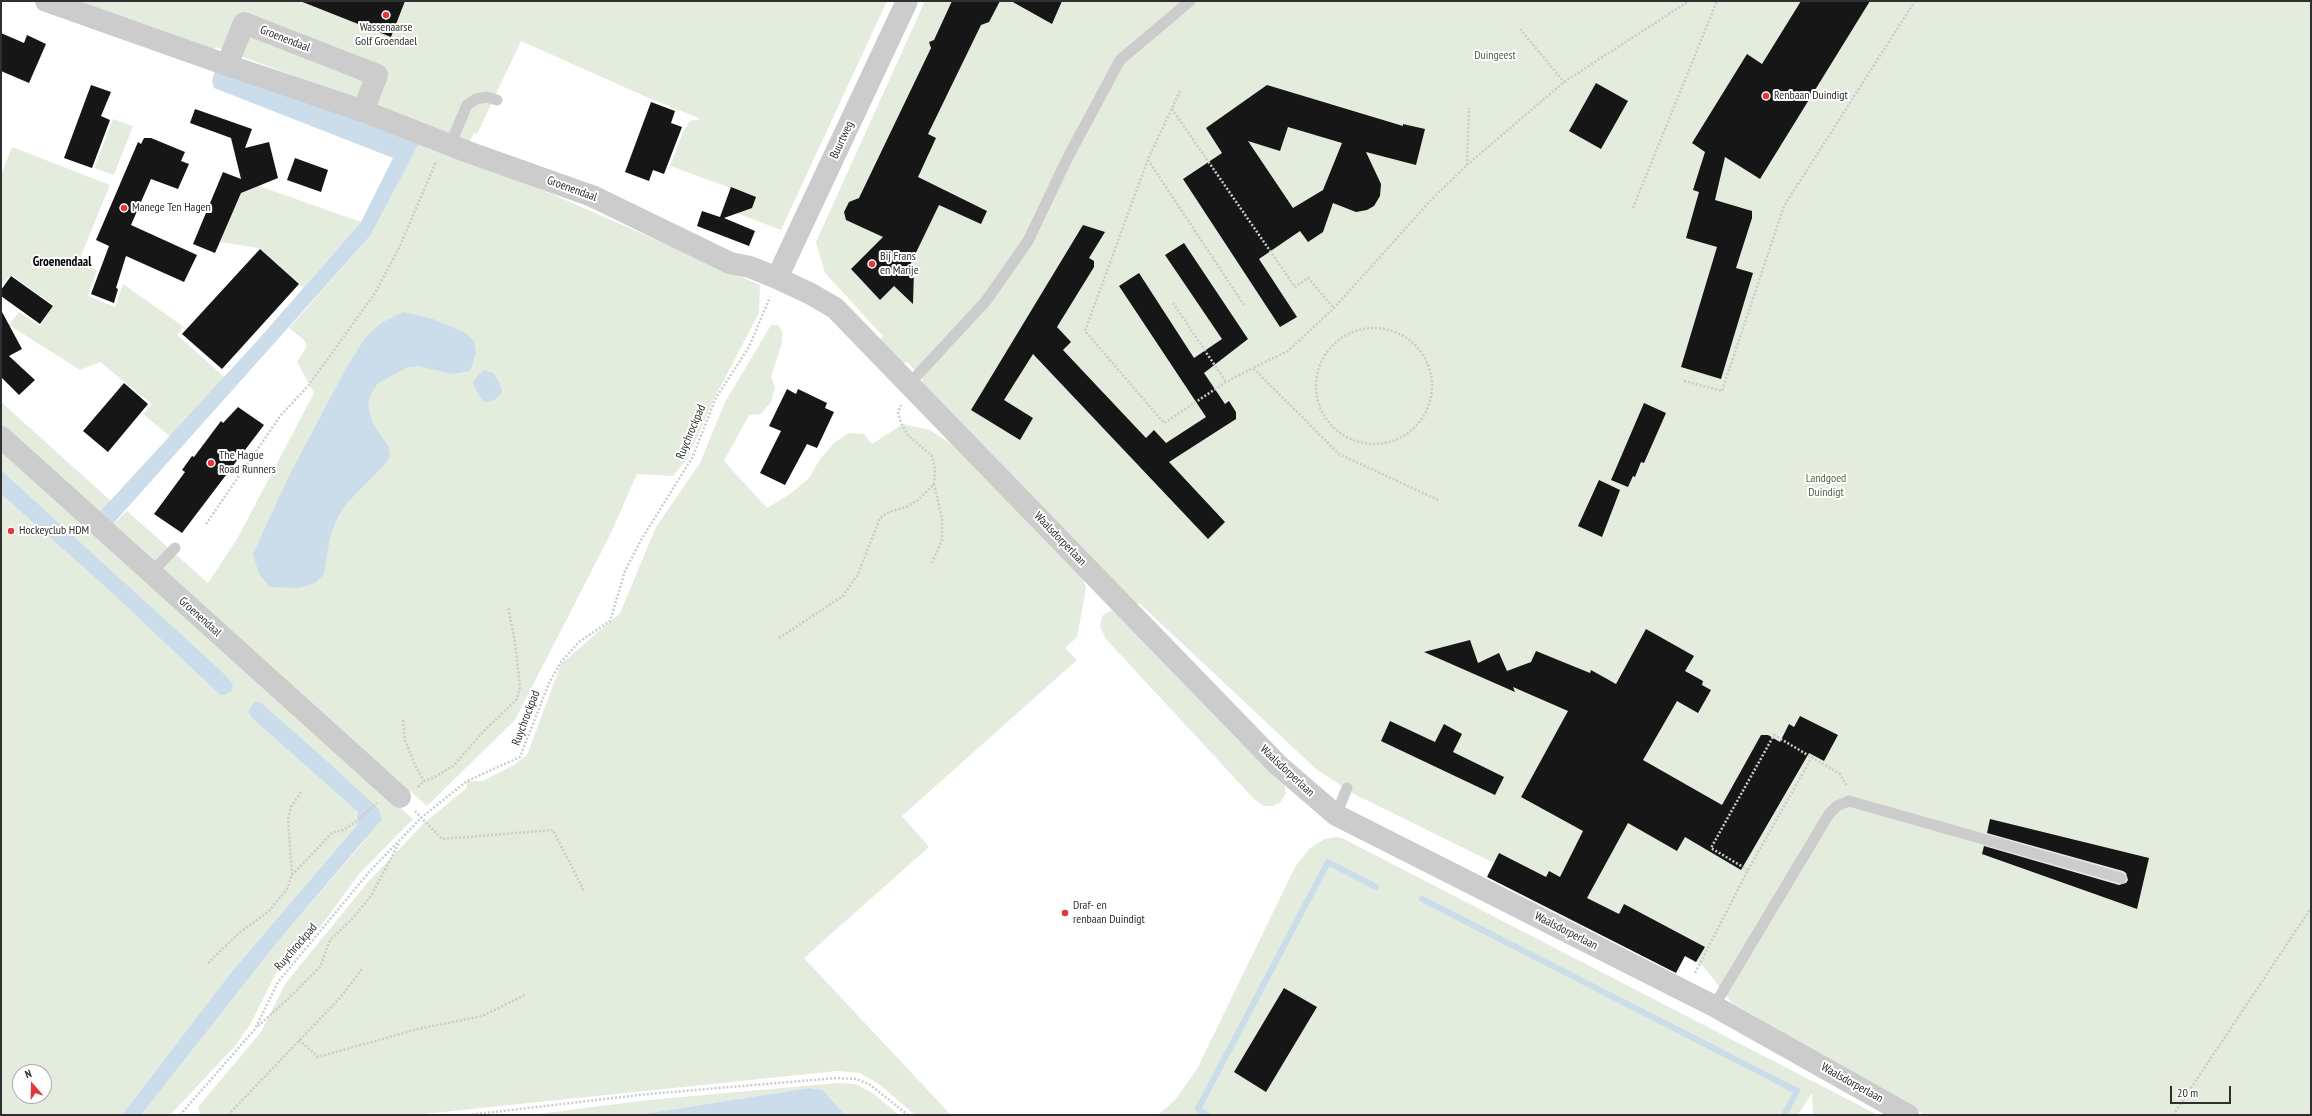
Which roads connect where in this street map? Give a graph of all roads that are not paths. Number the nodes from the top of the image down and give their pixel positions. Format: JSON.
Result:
{"nodes":[{"id":1,"x":46,"y":1,"type":"edge"},
{"id":2,"x":907,"y":1,"type":"edge"},
{"id":3,"x":1190,"y":1,"type":"edge"},
{"id":4,"x":226,"y":65,"type":"junction"},
{"id":5,"x":497,"y":100,"type":"dead end"},
{"id":6,"x":363,"y":111,"type":"junction"},
{"id":7,"x":447,"y":144,"type":"junction"},
{"id":8,"x":777,"y":278,"type":"junction"},
{"id":9,"x":912,"y":385,"type":"junction"},
{"id":10,"x":1,"y":437,"type":"edge"},
{"id":11,"x":175,"y":548,"type":"dead end"},
{"id":12,"x":152,"y":573,"type":"junction"},
{"id":13,"x":1347,"y":788,"type":"dead end"},
{"id":14,"x":408,"y":793,"type":"road end"},
{"id":15,"x":1336,"y":815,"type":"junction"},
{"id":16,"x":2121,"y":878,"type":"dead end"},
{"id":17,"x":1714,"y":1006,"type":"junction"},
{"id":18,"x":1908,"y":1115,"type":"edge"}],
"edges":[{"from":1,"to":4,"type":"street","name":"Groenendaal"},
{"from":2,"to":8,"type":"street","name":"Buurtweg"},
{"from":3,"to":9,"type":"lane"},
{"from":4,"to":6,"type":"street","name":"Groenendaal"},
{"from":4,"to":6,"type":"street","name":"Groenendaal"},
{"from":5,"to":7,"type":"lane"},
{"from":6,"to":7,"type":"street","name":"Groenendaal"},
{"from":7,"to":8,"type":"street","name":"Groenendaal"},
{"from":8,"to":9,"type":"street","name":"Waalsdorperlaan"},
{"from":9,"to":15,"type":"street","name":"Waalsdorperlaan"},
{"from":10,"to":12,"type":"street","name":"Groenendaal"},
{"from":11,"to":12,"type":"lane"},
{"from":12,"to":14,"type":"street","name":"Groenendaal"},
{"from":13,"to":15,"type":"lane"},
{"from":15,"to":17,"type":"street","name":"Waalsdorperlaan"},
{"from":16,"to":17,"type":"lane"},
{"from":17,"to":18,"type":"street","name":"Waalsdorperlaan"}]}
